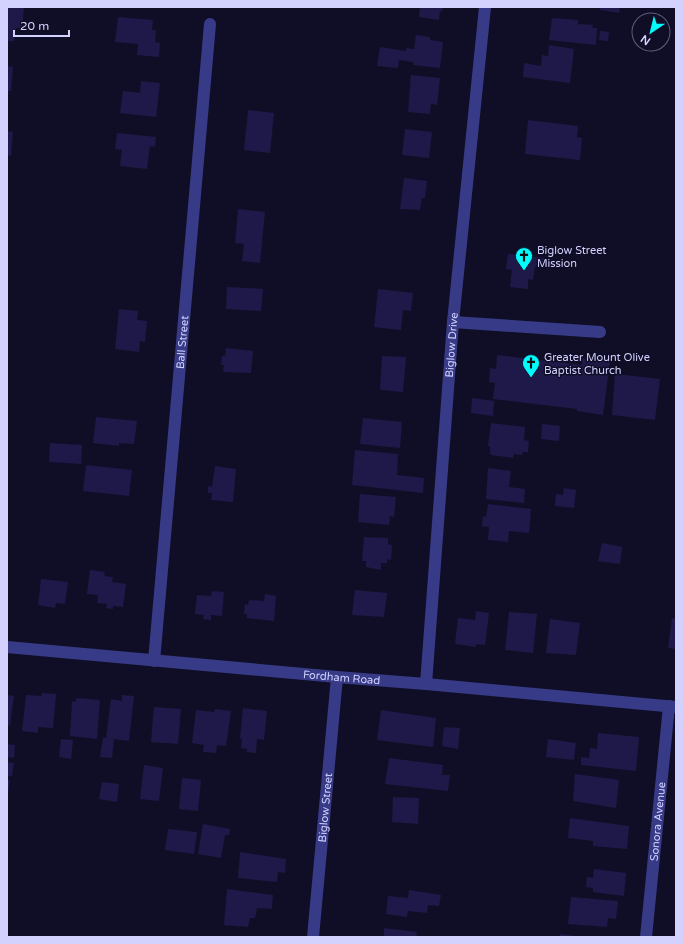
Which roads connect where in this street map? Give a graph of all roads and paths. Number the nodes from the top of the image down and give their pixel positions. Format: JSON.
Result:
{"nodes":[{"id":1,"x":485,"y":7,"type":"edge"},
{"id":2,"x":210,"y":24,"type":"dead end"},
{"id":3,"x":454,"y":322,"type":"junction"},
{"id":4,"x":600,"y":332,"type":"dead end"},
{"id":5,"x":7,"y":646,"type":"edge"},
{"id":6,"x":154,"y":661,"type":"junction"},
{"id":7,"x":337,"y":678,"type":"junction"},
{"id":8,"x":426,"y":684,"type":"junction"},
{"id":9,"x":672,"y":706,"type":"edge"},
{"id":10,"x":313,"y":937,"type":"edge"},
{"id":11,"x":646,"y":937,"type":"edge"}],
"edges":[{"from":1,"to":3,"type":"street","name":"Biglow Drive"},
{"from":2,"to":6,"type":"street","name":"Ball Street"},
{"from":3,"to":4,"type":"street"},
{"from":3,"to":8,"type":"street","name":"Biglow Drive"},
{"from":5,"to":6,"type":"street","name":"Fordham Road"},
{"from":6,"to":7,"type":"street","name":"Fordham Road"},
{"from":7,"to":8,"type":"street","name":"Fordham Road"},
{"from":7,"to":10,"type":"street","name":"Biglow Street"},
{"from":8,"to":9,"type":"street","name":"Fordham Road"},
{"from":9,"to":11,"type":"street","name":"Sonora Avenue"}]}
